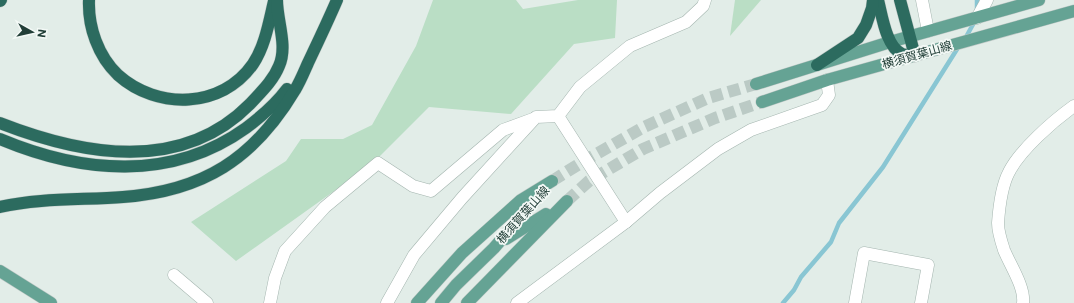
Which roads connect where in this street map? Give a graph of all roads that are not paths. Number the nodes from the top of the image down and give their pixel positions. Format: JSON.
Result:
{"nodes":[{"id":1,"x":89,"y":0,"type":"edge"},
{"id":2,"x":276,"y":0,"type":"edge"},
{"id":3,"x":337,"y":0,"type":"edge"},
{"id":4,"x":705,"y":0,"type":"edge"},
{"id":5,"x":873,"y":0,"type":"edge"},
{"id":6,"x":878,"y":0,"type":"edge"},
{"id":7,"x":900,"y":0,"type":"edge"},
{"id":8,"x":922,"y":0,"type":"edge"},
{"id":9,"x":987,"y":0,"type":"edge"},
{"id":10,"x":1040,"y":0,"type":"edge"},
{"id":11,"x":1074,"y":11,"type":"edge"},
{"id":12,"x":977,"y":18,"type":"junction"},
{"id":13,"x":928,"y":31,"type":"junction"},
{"id":14,"x":910,"y":36,"type":"junction"},
{"id":15,"x":890,"y":42,"type":"junction"},
{"id":16,"x":915,"y":56,"type":"junction"},
{"id":17,"x":817,"y":65,"type":"junction"},
{"id":18,"x":827,"y":80,"type":"junction"},
{"id":19,"x":756,"y":84,"type":"tunnel mouth"},
{"id":20,"x":762,"y":102,"type":"tunnel mouth"},
{"id":21,"x":1074,"y":106,"type":"edge"},
{"id":22,"x":558,"y":116,"type":"junction"},
{"id":23,"x":536,"y":118,"type":"junction"},
{"id":24,"x":0,"y":123,"type":"edge"},
{"id":25,"x":0,"y":139,"type":"edge"},
{"id":26,"x":0,"y":207,"type":"edge"},
{"id":27,"x":626,"y":222,"type":"junction"},
{"id":28,"x":494,"y":248,"type":"junction"},
{"id":29,"x":0,"y":271,"type":"edge"},
{"id":30,"x":174,"y":275,"type":"dead end"},
{"id":31,"x":51,"y":303,"type":"edge"},
{"id":32,"x":207,"y":303,"type":"edge"},
{"id":33,"x":270,"y":303,"type":"edge"},
{"id":34,"x":387,"y":303,"type":"edge"},
{"id":35,"x":417,"y":303,"type":"edge"},
{"id":36,"x":441,"y":303,"type":"edge"},
{"id":37,"x":467,"y":303,"type":"edge"},
{"id":38,"x":517,"y":303,"type":"edge"},
{"id":39,"x":855,"y":303,"type":"edge"},
{"id":40,"x":921,"y":303,"type":"edge"},
{"id":41,"x":1023,"y":303,"type":"edge"}],
"edges":[{"from":1,"to":2,"type":"highway"},
{"from":2,"to":24,"type":"highway"},
{"from":3,"to":25,"type":"highway"},
{"from":3,"to":26,"type":"highway"},
{"from":4,"to":22,"type":"street"},
{"from":5,"to":17,"type":"highway"},
{"from":6,"to":15,"type":"highway"},
{"from":7,"to":14,"type":"highway"},
{"from":8,"to":13,"type":"street"},
{"from":9,"to":12,"type":"street"},
{"from":10,"to":12,"type":"main road","name":"横須賀葉山線"},
{"from":11,"to":16,"type":"main road","name":"横須賀葉山線"},
{"from":12,"to":13,"type":"main road","name":"横須賀葉山線"},
{"from":13,"to":14,"type":"main road","name":"横須賀葉山線"},
{"from":14,"to":15,"type":"main road","name":"横須賀葉山線"},
{"from":14,"to":16,"type":"highway"},
{"from":15,"to":16,"type":"highway"},
{"from":15,"to":17,"type":"main road","name":"横須賀葉山線"},
{"from":16,"to":18,"type":"main road","name":"横須賀葉山線"},
{"from":17,"to":19,"type":"main road","name":"横須賀葉山線"},
{"from":18,"to":20,"type":"main road","name":"横須賀葉山線"},
{"from":18,"to":27,"type":"street"},
{"from":21,"to":41,"type":"street"},
{"from":22,"to":23,"type":"street"},
{"from":22,"to":27,"type":"street"},
{"from":23,"to":33,"type":"street"},
{"from":23,"to":34,"type":"street"},
{"from":27,"to":38,"type":"street"},
{"from":28,"to":35,"type":"main road","name":"横須賀葉山線"},
{"from":28,"to":36,"type":"main road","name":"横須賀葉山線"},
{"from":28,"to":37,"type":"main road","name":"横須賀葉山線"},
{"from":29,"to":31,"type":"main road"},
{"from":30,"to":32,"type":"street"},
{"from":39,"to":40,"type":"street"}]}
